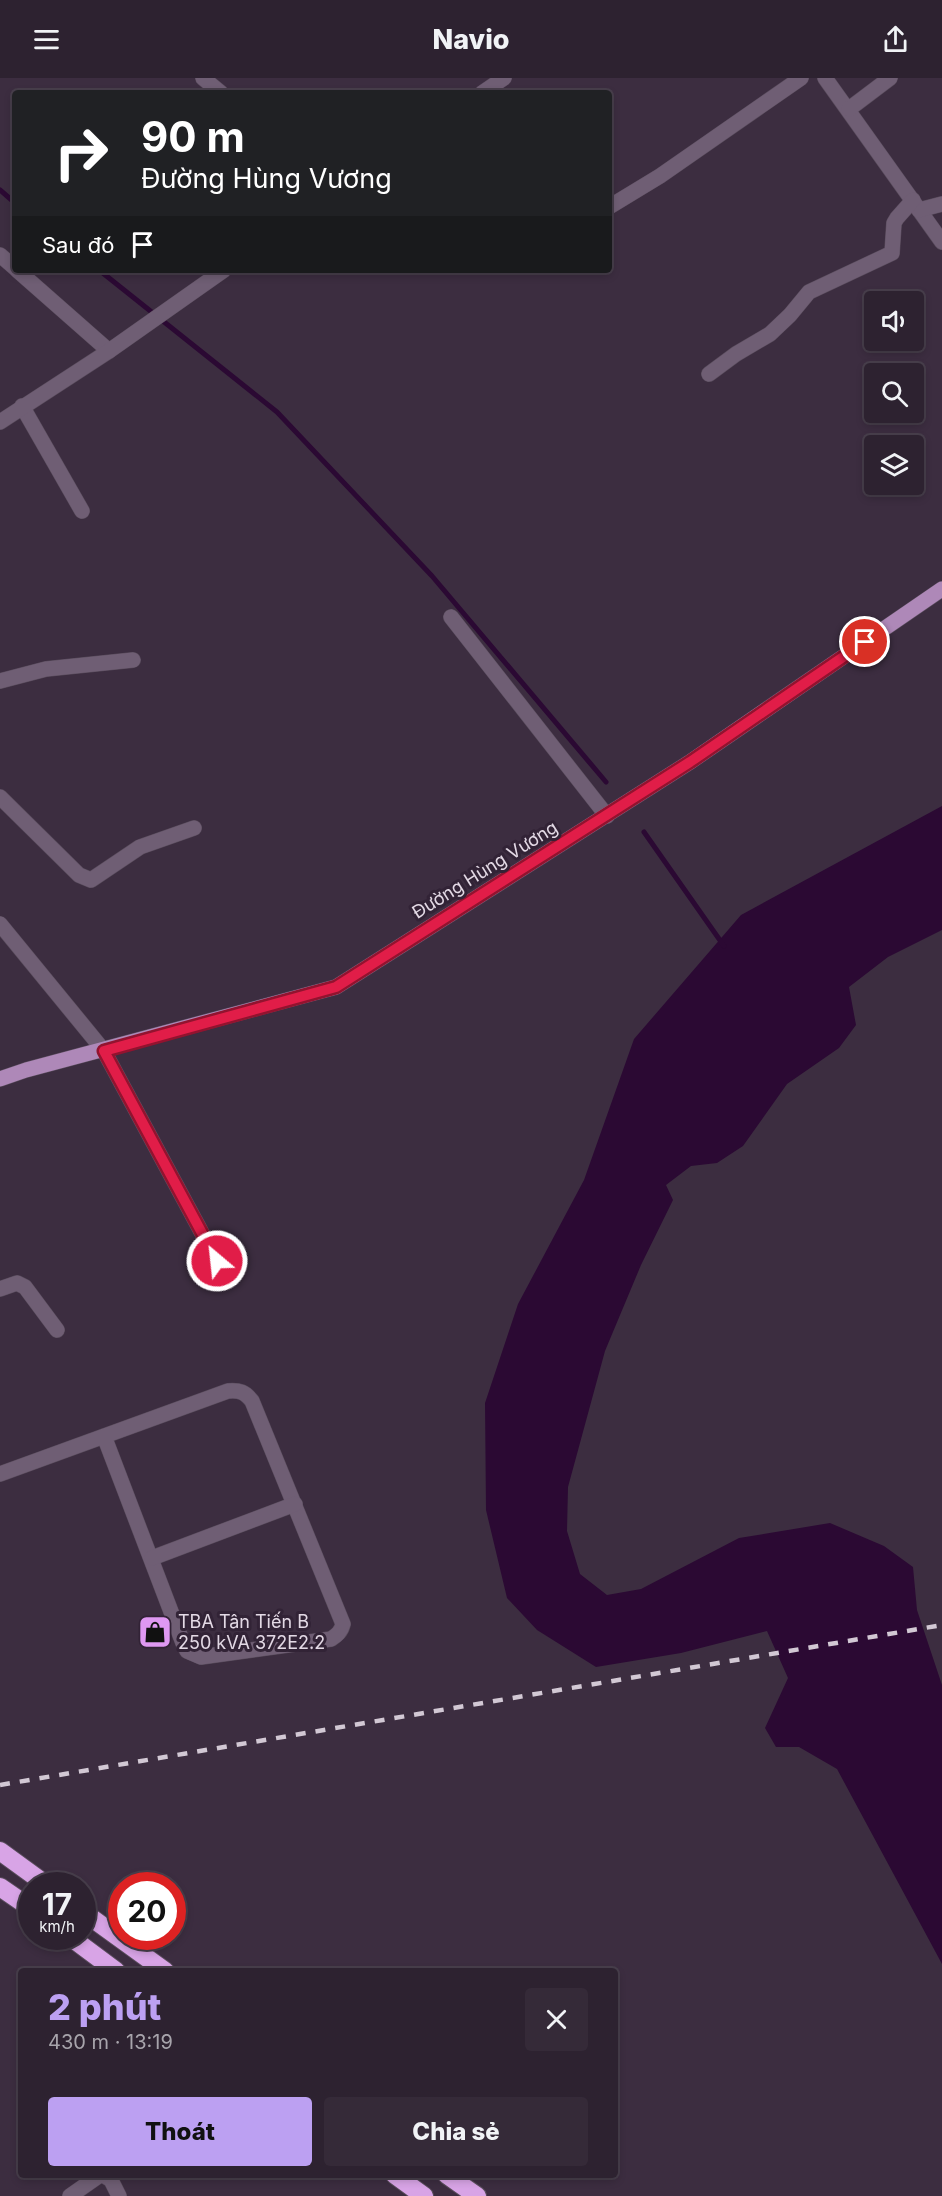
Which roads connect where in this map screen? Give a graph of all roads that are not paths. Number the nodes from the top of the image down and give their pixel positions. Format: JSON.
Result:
{"nodes":[{"id":1,"x":203,"y":78,"type":"edge"},
{"id":2,"x":504,"y":78,"type":"edge"},
{"id":3,"x":801,"y":78,"type":"edge"},
{"id":4,"x":825,"y":78,"type":"edge"},
{"id":5,"x":890,"y":78,"type":"edge"},
{"id":6,"x":217,"y":90,"type":"edge"},
{"id":7,"x":486,"y":90,"type":"edge"},
{"id":8,"x":849,"y":109,"type":"junction"},
{"id":9,"x":942,"y":204,"type":"edge"},
{"id":10,"x":612,"y":205,"type":"edge"},
{"id":11,"x":916,"y":205,"type":"junction"},
{"id":12,"x":942,"y":242,"type":"edge"},
{"id":13,"x":0,"y":255,"type":"edge"},
{"id":14,"x":12,"y":266,"type":"edge"},
{"id":15,"x":21,"y":273,"type":"edge"},
{"id":16,"x":220,"y":273,"type":"edge"},
{"id":17,"x":109,"y":351,"type":"junction"},
{"id":18,"x":709,"y":374,"type":"dead end"},
{"id":19,"x":22,"y":406,"type":"junction"},
{"id":20,"x":0,"y":422,"type":"edge"},
{"id":21,"x":82,"y":511,"type":"dead end"},
{"id":22,"x":942,"y":589,"type":"edge"},
{"id":23,"x":451,"y":617,"type":"dead end"},
{"id":24,"x":133,"y":660,"type":"dead end"},
{"id":25,"x":0,"y":681,"type":"edge"},
{"id":26,"x":0,"y":797,"type":"edge"},
{"id":27,"x":608,"y":816,"type":"junction"},
{"id":28,"x":194,"y":828,"type":"dead end"},
{"id":29,"x":0,"y":924,"type":"edge"},
{"id":30,"x":104,"y":1051,"type":"junction"},
{"id":31,"x":0,"y":1079,"type":"edge"},
{"id":32,"x":217,"y":1261,"type":"dead end"},
{"id":33,"x":0,"y":1289,"type":"edge"},
{"id":34,"x":57,"y":1330,"type":"dead end"},
{"id":35,"x":104,"y":1437,"type":"junction"},
{"id":36,"x":0,"y":1474,"type":"edge"},
{"id":37,"x":295,"y":1504,"type":"junction"},
{"id":38,"x":152,"y":1558,"type":"junction"},
{"id":39,"x":0,"y":1851,"type":"edge"},
{"id":40,"x":29,"y":1872,"type":"edge"},
{"id":41,"x":0,"y":1887,"type":"edge"},
{"id":42,"x":18,"y":1900,"type":"edge"},
{"id":43,"x":96,"y":1921,"type":"edge"},
{"id":44,"x":88,"y":1950,"type":"edge"},
{"id":45,"x":112,"y":1968,"type":"edge"},
{"id":46,"x":161,"y":1968,"type":"edge"},
{"id":47,"x":97,"y":2178,"type":"edge"},
{"id":48,"x":107,"y":2178,"type":"edge"},
{"id":49,"x":399,"y":2178,"type":"edge"},
{"id":50,"x":451,"y":2178,"type":"edge"},
{"id":51,"x":70,"y":2196,"type":"edge"},
{"id":52,"x":119,"y":2196,"type":"edge"},
{"id":53,"x":424,"y":2196,"type":"edge"},
{"id":54,"x":477,"y":2196,"type":"edge"}],
"edges":[{"from":1,"to":6,"type":"street"},
{"from":2,"to":7,"type":"street"},
{"from":3,"to":10,"type":"street"},
{"from":4,"to":8,"type":"street"},
{"from":5,"to":8,"type":"street"},
{"from":8,"to":11,"type":"street"},
{"from":9,"to":11,"type":"street"},
{"from":11,"to":12,"type":"street"},
{"from":11,"to":18,"type":"street"},
{"from":13,"to":14,"type":"street"},
{"from":15,"to":17,"type":"street"},
{"from":16,"to":17,"type":"street"},
{"from":17,"to":19,"type":"street"},
{"from":19,"to":20,"type":"street"},
{"from":19,"to":21,"type":"street"},
{"from":22,"to":27,"type":"main road","name":"Đường Hùng Vương"},
{"from":23,"to":27,"type":"street"},
{"from":24,"to":25,"type":"street"},
{"from":26,"to":28,"type":"street"},
{"from":27,"to":30,"type":"main road","name":"Đường Hùng Vương"},
{"from":29,"to":30,"type":"street"},
{"from":30,"to":31,"type":"main road","name":"Đường Hùng Vương"},
{"from":30,"to":32,"type":"street"},
{"from":33,"to":34,"type":"street"},
{"from":35,"to":36,"type":"street"},
{"from":35,"to":37,"type":"street"},
{"from":35,"to":38,"type":"street"},
{"from":37,"to":38,"type":"street"},
{"from":37,"to":38,"type":"street"},
{"from":39,"to":40,"type":"highway"},
{"from":41,"to":42,"type":"highway"},
{"from":43,"to":46,"type":"highway"},
{"from":44,"to":45,"type":"highway"},
{"from":47,"to":51,"type":"street"},
{"from":48,"to":52,"type":"street"},
{"from":49,"to":53,"type":"highway"},
{"from":50,"to":54,"type":"highway"}]}
